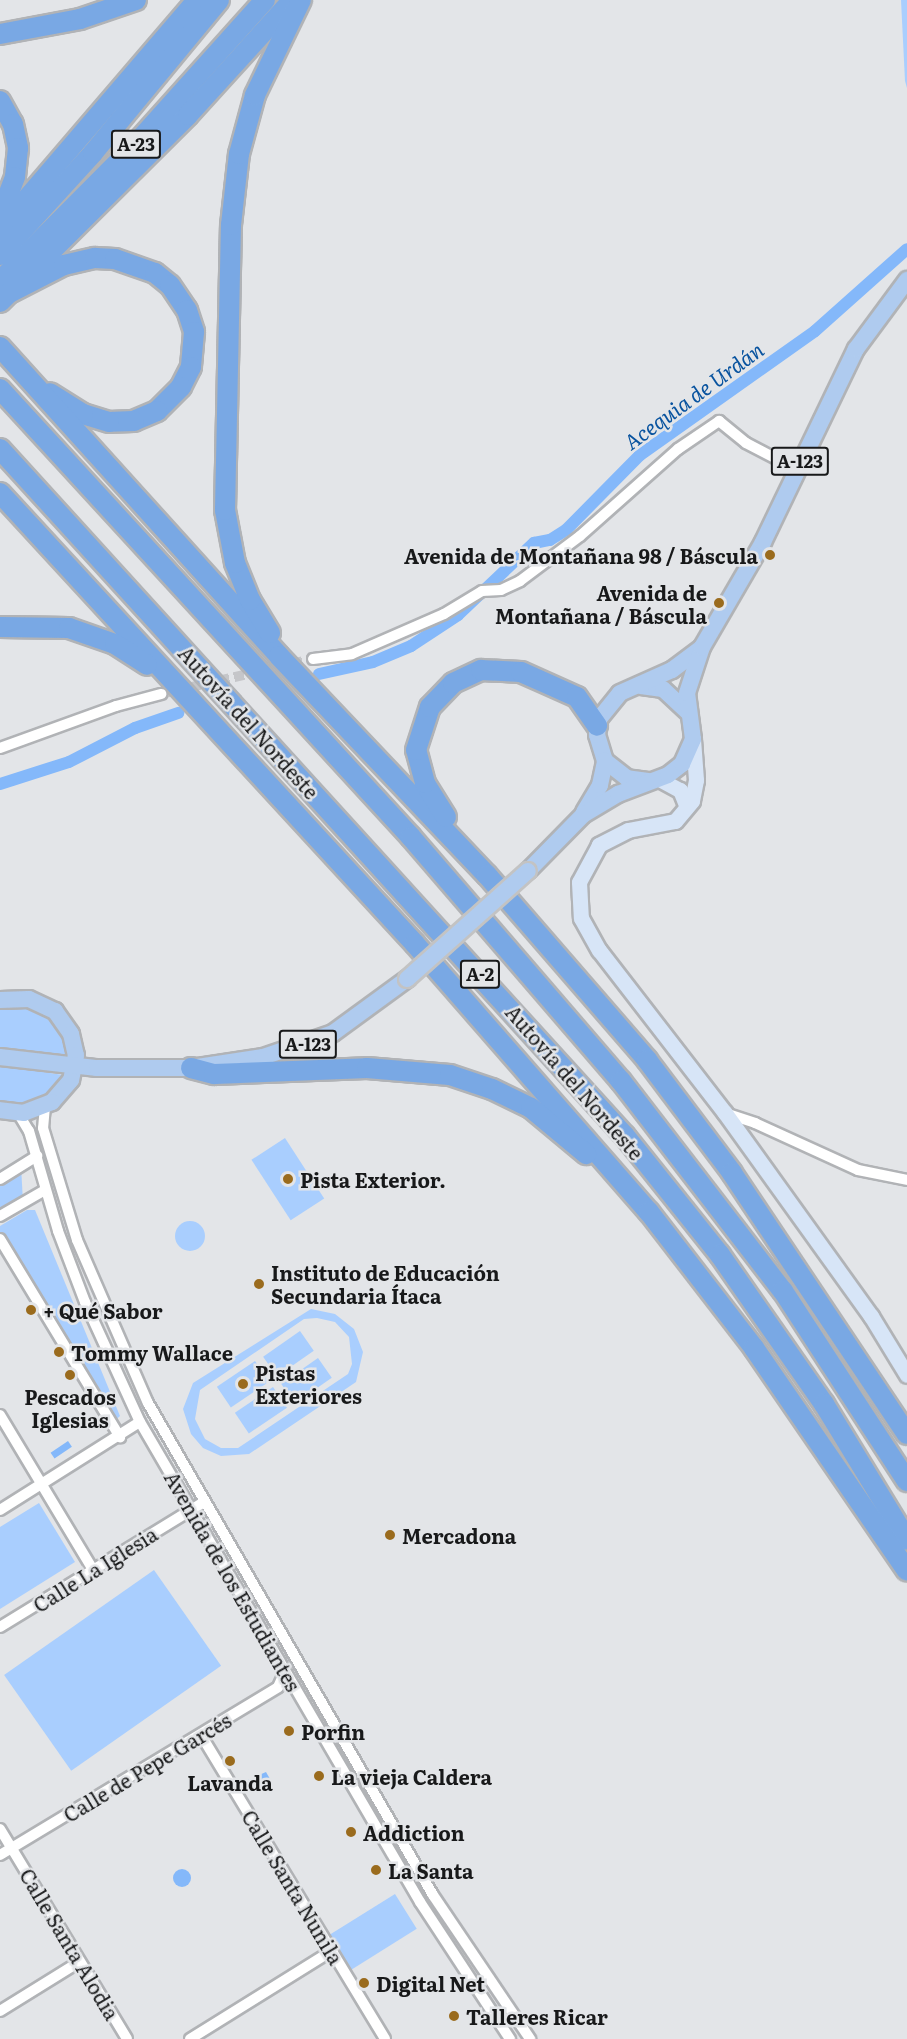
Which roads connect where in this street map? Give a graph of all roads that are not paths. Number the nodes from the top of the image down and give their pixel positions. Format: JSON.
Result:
{"nodes":[{"id":1,"x":136,"y":0,"type":"edge"},
{"id":2,"x":197,"y":0,"type":"edge"},
{"id":3,"x":219,"y":0,"type":"edge"},
{"id":4,"x":265,"y":0,"type":"edge"},
{"id":5,"x":293,"y":0,"type":"edge"},
{"id":6,"x":301,"y":0,"type":"edge"},
{"id":7,"x":0,"y":34,"type":"edge"},
{"id":8,"x":0,"y":101,"type":"edge"},
{"id":9,"x":0,"y":216,"type":"edge"},
{"id":10,"x":0,"y":230,"type":"edge"},
{"id":11,"x":0,"y":255,"type":"edge"},
{"id":12,"x":904,"y":291,"type":"edge"},
{"id":13,"x":4,"y":292,"type":"edge"},
{"id":14,"x":5,"y":352,"type":"edge"},
{"id":15,"x":0,"y":389,"type":"edge"},
{"id":16,"x":0,"y":449,"type":"edge"},
{"id":17,"x":796,"y":469,"type":"junction"},
{"id":18,"x":0,"y":493,"type":"edge"},
{"id":19,"x":0,"y":627,"type":"edge"},
{"id":20,"x":702,"y":647,"type":"junction"},
{"id":21,"x":314,"y":659,"type":"tunnel mouth"},
{"id":22,"x":308,"y":683,"type":"junction"},
{"id":23,"x":640,"y":686,"type":"junction"},
{"id":24,"x":161,"y":694,"type":"tunnel mouth"},
{"id":25,"x":687,"y":711,"type":"junction"},
{"id":26,"x":203,"y":715,"type":"junction"},
{"id":27,"x":597,"y":726,"type":"junction"},
{"id":28,"x":693,"y":738,"type":"junction"},
{"id":29,"x":0,"y":748,"type":"edge"},
{"id":30,"x":606,"y":761,"type":"junction"},
{"id":31,"x":654,"y":780,"type":"junction"},
{"id":32,"x":687,"y":807,"type":"junction"},
{"id":33,"x":583,"y":814,"type":"junction"},
{"id":34,"x":487,"y":875,"type":"junction"},
{"id":35,"x":0,"y":1000,"type":"edge"},
{"id":36,"x":0,"y":1057,"type":"edge"},
{"id":37,"x":76,"y":1067,"type":"junction"},
{"id":38,"x":191,"y":1068,"type":"junction"},
{"id":39,"x":45,"y":1106,"type":"junction"},
{"id":40,"x":0,"y":1110,"type":"edge"},
{"id":41,"x":18,"y":1113,"type":"junction"},
{"id":42,"x":725,"y":1113,"type":"junction"},
{"id":43,"x":37,"y":1156,"type":"junction"},
{"id":44,"x":0,"y":1179,"type":"edge"},
{"id":45,"x":907,"y":1179,"type":"edge"},
{"id":46,"x":45,"y":1190,"type":"junction"},
{"id":47,"x":649,"y":1212,"type":"junction"},
{"id":48,"x":0,"y":1216,"type":"edge"},
{"id":49,"x":58,"y":1231,"type":"junction"},
{"id":50,"x":0,"y":1239,"type":"edge"},
{"id":51,"x":77,"y":1240,"type":"junction"},
{"id":52,"x":907,"y":1375,"type":"edge"},
{"id":53,"x":882,"y":1396,"type":"junction"},
{"id":54,"x":0,"y":1415,"type":"edge"},
{"id":55,"x":140,"y":1422,"type":"junction"},
{"id":56,"x":907,"y":1434,"type":"edge"},
{"id":57,"x":120,"y":1437,"type":"junction"},
{"id":58,"x":907,"y":1442,"type":"edge"},
{"id":59,"x":844,"y":1477,"type":"junction"},
{"id":60,"x":907,"y":1481,"type":"edge"},
{"id":61,"x":41,"y":1485,"type":"junction"},
{"id":62,"x":204,"y":1502,"type":"junction"},
{"id":63,"x":0,"y":1510,"type":"edge"},
{"id":64,"x":189,"y":1510,"type":"junction"},
{"id":65,"x":907,"y":1540,"type":"edge"},
{"id":66,"x":93,"y":1570,"type":"junction"},
{"id":67,"x":907,"y":1571,"type":"edge"},
{"id":68,"x":907,"y":1588,"type":"edge"},
{"id":69,"x":0,"y":1627,"type":"edge"},
{"id":70,"x":285,"y":1671,"type":"junction"},
{"id":71,"x":201,"y":1735,"type":"junction"},
{"id":72,"x":0,"y":1828,"type":"edge"},
{"id":73,"x":13,"y":1849,"type":"junction"},
{"id":74,"x":0,"y":1856,"type":"edge"},
{"id":75,"x":333,"y":1950,"type":"junction"},
{"id":76,"x":79,"y":1962,"type":"junction"},
{"id":77,"x":0,"y":2011,"type":"edge"},
{"id":78,"x":127,"y":2039,"type":"edge"},
{"id":79,"x":190,"y":2039,"type":"edge"},
{"id":80,"x":385,"y":2039,"type":"edge"},
{"id":81,"x":510,"y":2039,"type":"edge"},
{"id":82,"x":530,"y":2039,"type":"edge"}],
"edges":[{"from":1,"to":7,"type":"highway"},
{"from":2,"to":10,"type":"highway"},
{"from":3,"to":11,"type":"highway","number":"A-23"},
{"from":4,"to":13,"type":"highway","number":"A-23"},
{"from":5,"to":13,"type":"highway"},
{"from":6,"to":22,"type":"highway"},
{"from":8,"to":9,"type":"highway"},
{"from":12,"to":17,"type":"main road","number":"A-123"},
{"from":13,"to":14,"type":"highway"},
{"from":14,"to":22,"type":"highway"},
{"from":15,"to":60,"type":"highway","name":"Autovía del Nordeste","number":"A-2"},
{"from":16,"to":65,"type":"highway","name":"Autovía del Nordeste","number":"A-2"},
{"from":17,"to":20,"type":"main road","number":"A-123"},
{"from":17,"to":21,"type":"street"},
{"from":18,"to":26,"type":"highway"},
{"from":19,"to":26,"type":"highway"},
{"from":20,"to":23,"type":"main road","number":"A-123"},
{"from":20,"to":25,"type":"main road","number":"A-123"},
{"from":22,"to":34,"type":"highway"},
{"from":23,"to":25,"type":"main road"},
{"from":23,"to":27,"type":"main road","number":"A-123"},
{"from":24,"to":29,"type":"street"},
{"from":25,"to":28,"type":"main road","number":"A-123"},
{"from":26,"to":47,"type":"highway"},
{"from":27,"to":30,"type":"main road"},
{"from":27,"to":34,"type":"highway"},
{"from":28,"to":31,"type":"main road","number":"A-123"},
{"from":28,"to":32,"type":"main road"},
{"from":30,"to":31,"type":"main road"},
{"from":30,"to":33,"type":"main road","number":"A-123"},
{"from":31,"to":32,"type":"main road"},
{"from":31,"to":33,"type":"main road","number":"A-123"},
{"from":32,"to":42,"type":"main road"},
{"from":33,"to":38,"type":"main road","number":"A-123","bridge":true},
{"from":34,"to":53,"type":"highway"},
{"from":35,"to":37,"type":"main road"},
{"from":36,"to":37,"type":"main road","number":"A-123"},
{"from":37,"to":38,"type":"main road","number":"A-123"},
{"from":37,"to":39,"type":"main road"},
{"from":38,"to":47,"type":"highway"},
{"from":39,"to":41,"type":"main road"},
{"from":39,"to":51,"type":"street","name":"Avenida de los Estudiantes"},
{"from":40,"to":41,"type":"main road"},
{"from":41,"to":43,"type":"street","name":"Avenida de los Estudiantes"},
{"from":42,"to":45,"type":"street"},
{"from":42,"to":52,"type":"main road"},
{"from":43,"to":44,"type":"street"},
{"from":43,"to":46,"type":"street","name":"Avenida de los Estudiantes"},
{"from":46,"to":48,"type":"street"},
{"from":46,"to":49,"type":"street","name":"Avenida de los Estudiantes"},
{"from":47,"to":59,"type":"highway"},
{"from":49,"to":51,"type":"street"},
{"from":49,"to":55,"type":"street","name":"Avenida de los Estudiantes"},
{"from":50,"to":57,"type":"street"},
{"from":51,"to":62,"type":"street","name":"Avenida de los Estudiantes"},
{"from":53,"to":56,"type":"highway"},
{"from":53,"to":58,"type":"highway"},
{"from":54,"to":61,"type":"street"},
{"from":55,"to":57,"type":"street"},
{"from":55,"to":64,"type":"street","name":"Avenida de los Estudiantes"},
{"from":57,"to":61,"type":"street"},
{"from":59,"to":67,"type":"highway"},
{"from":59,"to":68,"type":"highway"},
{"from":61,"to":63,"type":"street"},
{"from":61,"to":66,"type":"street"},
{"from":62,"to":64,"type":"street","name":"Calle La Iglesia"},
{"from":62,"to":82,"type":"street","name":"Avenida de los Estudiantes"},
{"from":64,"to":66,"type":"street","name":"Calle La Iglesia"},
{"from":64,"to":70,"type":"street","name":"Avenida de los Estudiantes"},
{"from":66,"to":69,"type":"street","name":"Calle La Iglesia"},
{"from":70,"to":71,"type":"street","name":"Calle de Pepe Garcés"},
{"from":70,"to":81,"type":"street","name":"Avenida de los Estudiantes"},
{"from":71,"to":73,"type":"street","name":"Calle de Pepe Garcés"},
{"from":71,"to":75,"type":"street","name":"Calle Santa Nunila"},
{"from":72,"to":73,"type":"street","name":"Calle Santa Alodia"},
{"from":73,"to":74,"type":"street","name":"Calle de Pepe Garcés"},
{"from":73,"to":76,"type":"street","name":"Calle Santa Alodia"},
{"from":75,"to":79,"type":"street"},
{"from":75,"to":80,"type":"street","name":"Calle Santa Nunila"},
{"from":76,"to":77,"type":"street"},
{"from":76,"to":78,"type":"street","name":"Calle Santa Alodia"}]}
